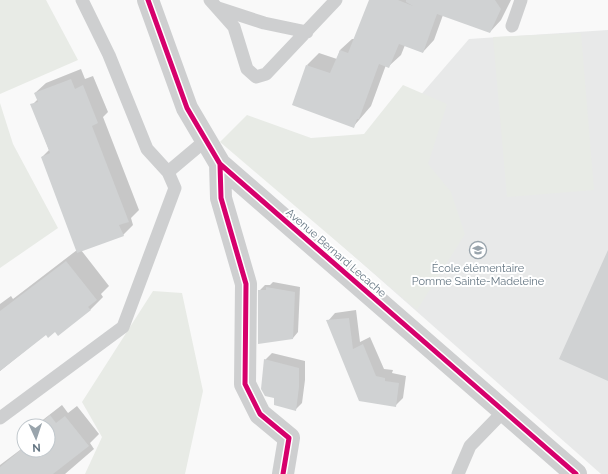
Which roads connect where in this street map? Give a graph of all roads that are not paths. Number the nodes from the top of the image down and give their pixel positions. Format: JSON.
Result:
{"nodes":[{"id":1,"x":82,"y":0,"type":"edge"},
{"id":2,"x":148,"y":0,"type":"edge"},
{"id":3,"x":336,"y":0,"type":"edge"},
{"id":4,"x":521,"y":0,"type":"edge"},
{"id":5,"x":213,"y":4,"type":"edge"},
{"id":6,"x":512,"y":26,"type":"dead end"},
{"id":7,"x":307,"y":32,"type":"junction"},
{"id":8,"x":206,"y":140,"type":"junction"},
{"id":9,"x":220,"y":164,"type":"junction"},
{"id":10,"x":168,"y":172,"type":"junction"},
{"id":11,"x":504,"y":411,"type":"junction"},
{"id":12,"x":0,"y":418,"type":"edge"},
{"id":13,"x":283,"y":474,"type":"edge"},
{"id":14,"x":458,"y":474,"type":"edge"},
{"id":15,"x":576,"y":474,"type":"edge"}],
"edges":[{"from":1,"to":10,"type":"lane"},
{"from":2,"to":8,"type":"street","name":"Avenue Bernard Lecache"},
{"from":3,"to":7,"type":"lane"},
{"from":4,"to":6,"type":"lane"},
{"from":5,"to":7,"type":"lane"},
{"from":5,"to":7,"type":"lane"},
{"from":8,"to":9,"type":"street","name":"Avenue Bernard Lecache"},
{"from":8,"to":10,"type":"lane"},
{"from":9,"to":11,"type":"street","name":"Avenue Bernard Lecache"},
{"from":9,"to":13,"type":"street"},
{"from":10,"to":12,"type":"lane"},
{"from":11,"to":14,"type":"lane"},
{"from":11,"to":15,"type":"street","name":"Avenue Bernard Lecache"}]}
